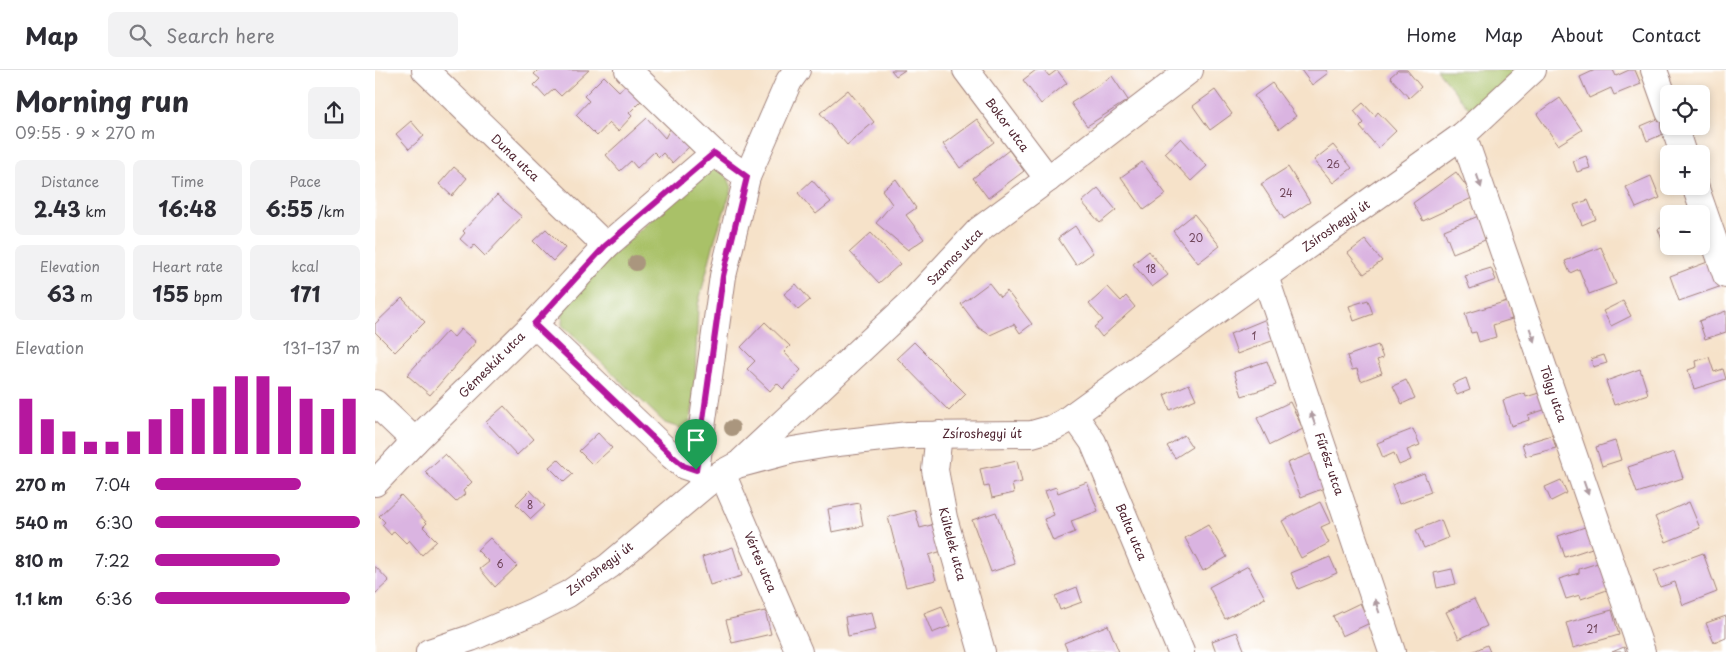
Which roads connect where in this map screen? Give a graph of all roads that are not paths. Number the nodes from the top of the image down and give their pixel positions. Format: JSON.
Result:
{"nodes":[{"id":1,"x":425,"y":70,"type":"edge"},
{"id":2,"x":628,"y":70,"type":"edge"},
{"id":3,"x":797,"y":70,"type":"edge"},
{"id":4,"x":966,"y":70,"type":"edge"},
{"id":5,"x":1190,"y":70,"type":"edge"},
{"id":6,"x":1533,"y":70,"type":"edge"},
{"id":7,"x":1654,"y":70,"type":"edge"},
{"id":8,"x":1660,"y":87,"type":"edge"},
{"id":9,"x":1463,"y":135,"type":"junction"},
{"id":10,"x":714,"y":153,"type":"junction"},
{"id":11,"x":747,"y":177,"type":"junction"},
{"id":12,"x":1048,"y":180,"type":"junction"},
{"id":13,"x":1698,"y":195,"type":"edge"},
{"id":14,"x":605,"y":246,"type":"junction"},
{"id":15,"x":1726,"y":275,"type":"edge"},
{"id":16,"x":1265,"y":276,"type":"junction"},
{"id":17,"x":534,"y":324,"type":"junction"},
{"id":18,"x":375,"y":403,"type":"edge"},
{"id":19,"x":1074,"y":415,"type":"junction"},
{"id":20,"x":939,"y":434,"type":"junction"},
{"id":21,"x":415,"y":442,"type":"junction"},
{"id":22,"x":715,"y":473,"type":"junction"},
{"id":23,"x":375,"y":483,"type":"edge"},
{"id":24,"x":436,"y":651,"type":"edge"},
{"id":25,"x":799,"y":652,"type":"edge"},
{"id":26,"x":982,"y":652,"type":"edge"},
{"id":27,"x":1181,"y":652,"type":"edge"},
{"id":28,"x":1392,"y":652,"type":"edge"},
{"id":29,"x":1642,"y":652,"type":"edge"}],
"edges":[{"from":1,"to":14,"type":"street","name":"Duna utca"},
{"from":2,"to":10,"type":"street"},
{"from":3,"to":11,"type":"street"},
{"from":4,"to":12,"type":"street","name":"Bokor utca"},
{"from":5,"to":12,"type":"street","name":"Szamos utca"},
{"from":6,"to":9,"type":"street","name":"Zsíroshegyi út"},
{"from":7,"to":8,"type":"street"},
{"from":9,"to":16,"type":"street","name":"Zsíroshegyi út"},
{"from":9,"to":29,"type":"street","name":"Tölgy utca","one_way":true},
{"from":10,"to":11,"type":"street"},
{"from":10,"to":14,"type":"street","name":"Gémeskút utca"},
{"from":11,"to":22,"type":"street"},
{"from":12,"to":22,"type":"street","name":"Szamos utca"},
{"from":13,"to":15,"type":"street"},
{"from":14,"to":17,"type":"street","name":"Gémeskút utca"},
{"from":16,"to":19,"type":"street","name":"Zsíroshegyi út"},
{"from":28,"to":16,"type":"street","name":"Fűrész utca","one_way":true},
{"from":17,"to":21,"type":"street","name":"Gémeskút utca"},
{"from":17,"to":22,"type":"street"},
{"from":18,"to":21,"type":"street"},
{"from":19,"to":20,"type":"street","name":"Zsíroshegyi út"},
{"from":19,"to":27,"type":"street","name":"Balta utca"},
{"from":20,"to":22,"type":"street","name":"Zsíroshegyi út"},
{"from":20,"to":26,"type":"street","name":"Kültelek utca"},
{"from":21,"to":23,"type":"street","name":"Gémeskút utca"},
{"from":22,"to":24,"type":"street","name":"Zsíroshegyi út"},
{"from":22,"to":25,"type":"street","name":"Vértes utca"}]}
